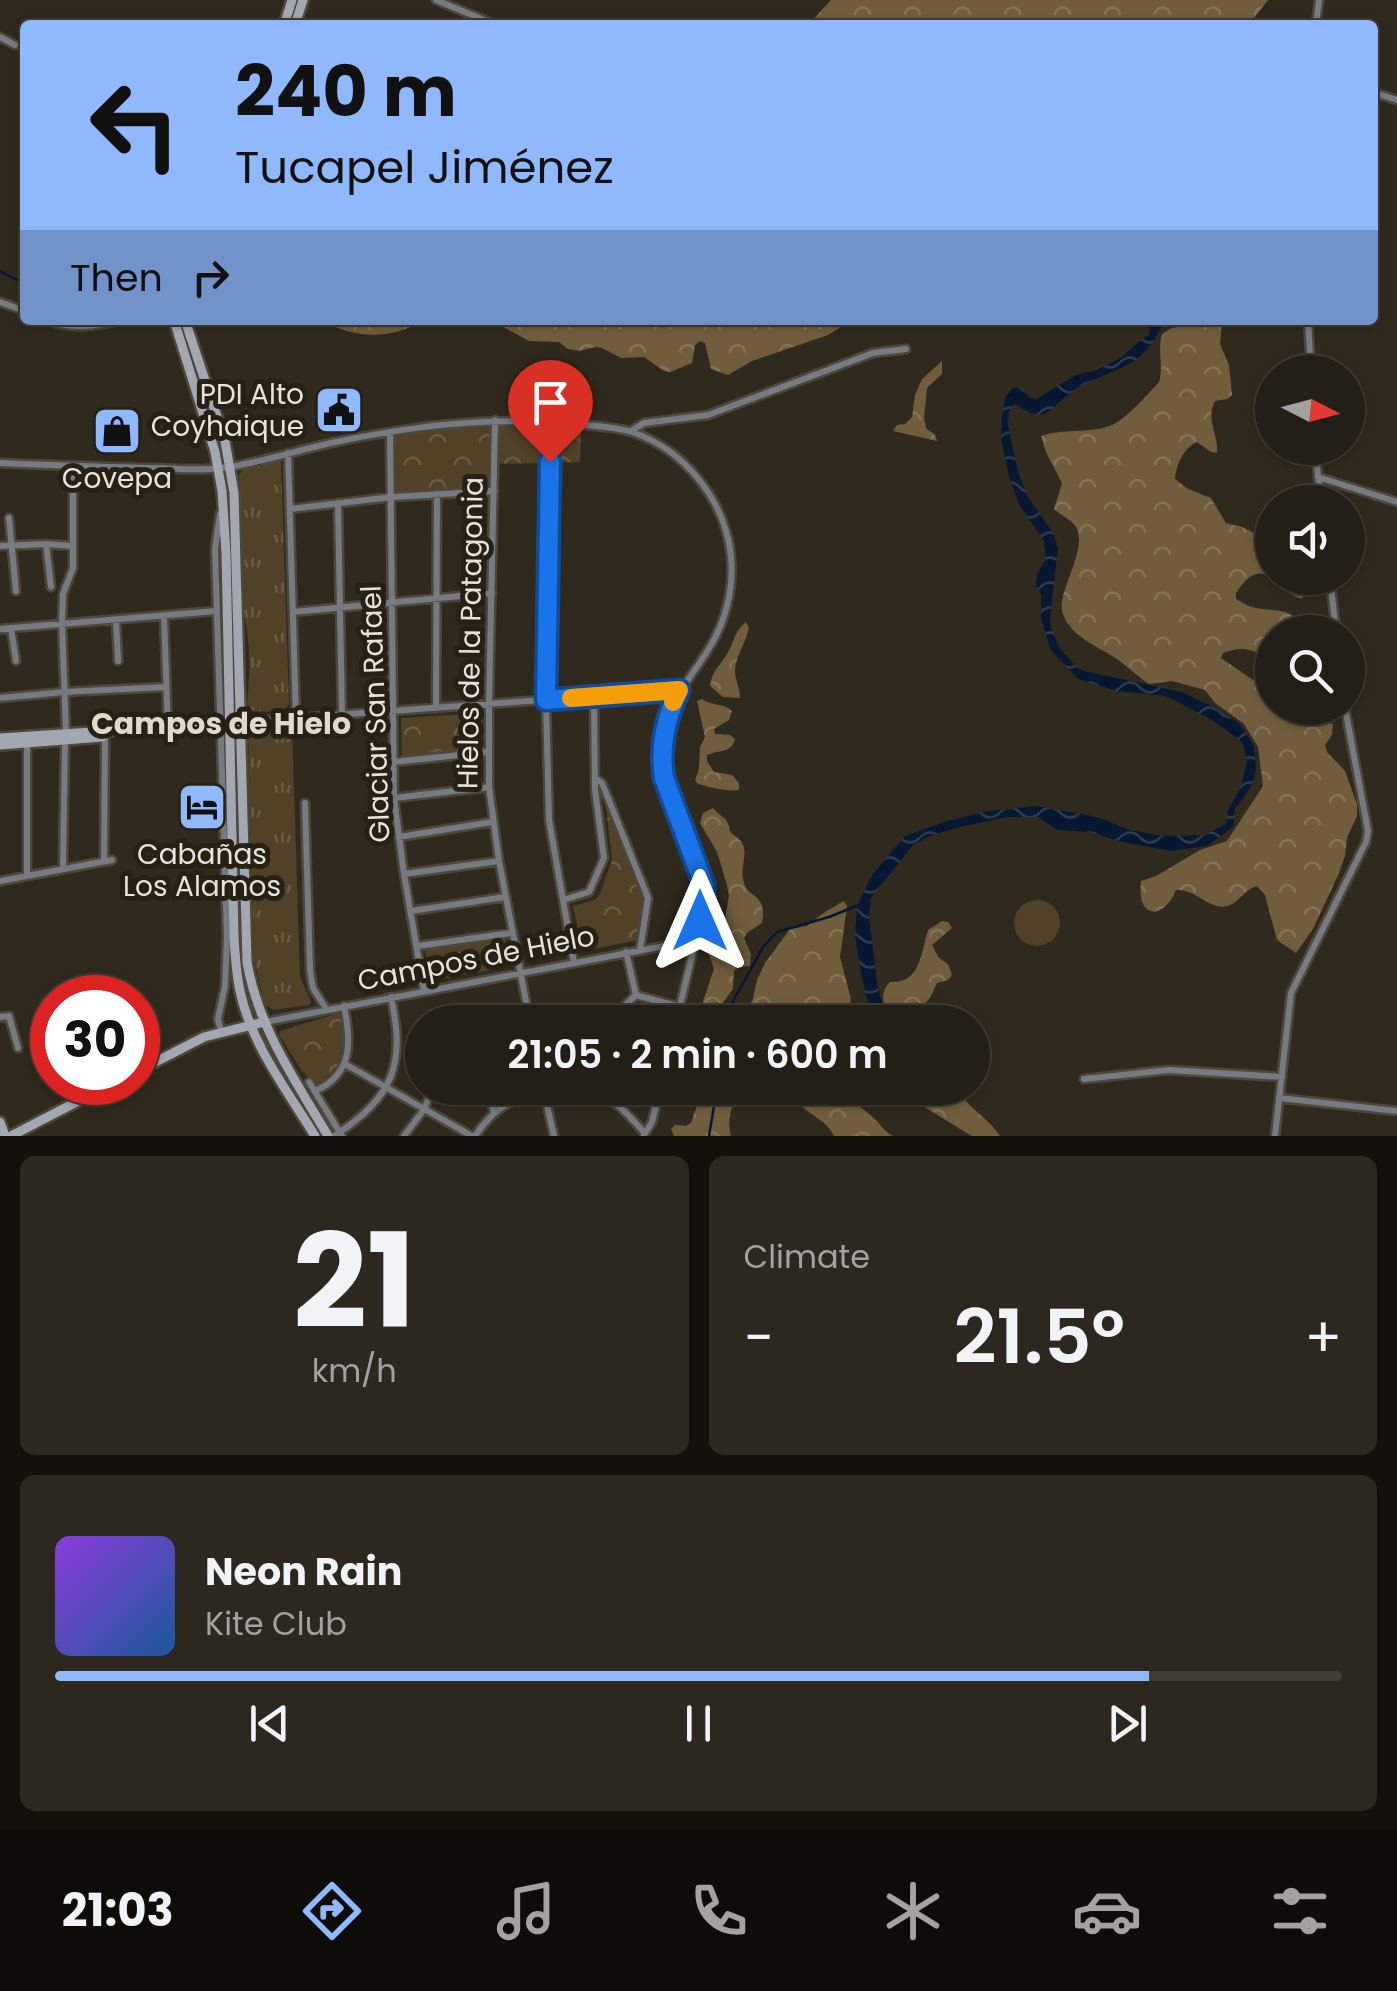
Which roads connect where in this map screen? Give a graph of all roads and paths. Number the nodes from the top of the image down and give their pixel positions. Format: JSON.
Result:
{"nodes":[{"id":1,"x":436,"y":0,"type":"edge"},
{"id":2,"x":484,"y":20,"type":"edge"},
{"id":3,"x":0,"y":36,"type":"edge"},
{"id":4,"x":16,"y":45,"type":"dead end"},
{"id":5,"x":65,"y":325,"type":"edge"},
{"id":6,"x":95,"y":325,"type":"edge"},
{"id":7,"x":176,"y":325,"type":"edge"},
{"id":8,"x":188,"y":325,"type":"edge"},
{"id":9,"x":1308,"y":325,"type":"edge"},
{"id":10,"x":906,"y":350,"type":"dead end"},
{"id":11,"x":1310,"y":355,"type":"edge"},
{"id":12,"x":495,"y":420,"type":"junction"},
{"id":13,"x":550,"y":422,"type":"junction"},
{"id":14,"x":630,"y":432,"type":"junction"},
{"id":15,"x":390,"y":433,"type":"junction"},
{"id":16,"x":288,"y":453,"type":"junction"},
{"id":17,"x":0,"y":463,"type":"edge"},
{"id":18,"x":1317,"y":465,"type":"edge"},
{"id":19,"x":74,"y":466,"type":"junction"},
{"id":20,"x":231,"y":466,"type":"junction"},
{"id":21,"x":218,"y":468,"type":"junction"},
{"id":22,"x":1318,"y":477,"type":"junction"},
{"id":23,"x":1319,"y":485,"type":"edge"},
{"id":24,"x":222,"y":491,"type":"junction"},
{"id":25,"x":494,"y":492,"type":"junction"},
{"id":26,"x":437,"y":494,"type":"junction"},
{"id":27,"x":392,"y":498,"type":"junction"},
{"id":28,"x":1397,"y":502,"type":"edge"},
{"id":29,"x":338,"y":503,"type":"junction"},
{"id":30,"x":290,"y":509,"type":"junction"},
{"id":31,"x":9,"y":518,"type":"dead end"},
{"id":32,"x":46,"y":544,"type":"junction"},
{"id":33,"x":0,"y":546,"type":"edge"},
{"id":34,"x":12,"y":546,"type":"junction"},
{"id":35,"x":72,"y":546,"type":"junction"},
{"id":36,"x":51,"y":587,"type":"dead end"},
{"id":37,"x":16,"y":591,"type":"dead end"},
{"id":38,"x":492,"y":593,"type":"junction"},
{"id":39,"x":436,"y":598,"type":"junction"},
{"id":40,"x":394,"y":602,"type":"junction"},
{"id":41,"x":340,"y":608,"type":"junction"},
{"id":42,"x":216,"y":612,"type":"junction"},
{"id":43,"x":292,"y":612,"type":"junction"},
{"id":44,"x":164,"y":616,"type":"junction"},
{"id":45,"x":116,"y":620,"type":"junction"},
{"id":46,"x":62,"y":623,"type":"junction"},
{"id":47,"x":0,"y":628,"type":"edge"},
{"id":48,"x":11,"y":628,"type":"junction"},
{"id":49,"x":16,"y":661,"type":"dead end"},
{"id":50,"x":118,"y":661,"type":"dead end"},
{"id":51,"x":166,"y":687,"type":"junction"},
{"id":52,"x":679,"y":690,"type":"junction"},
{"id":53,"x":64,"y":692,"type":"junction"},
{"id":54,"x":594,"y":696,"type":"junction"},
{"id":55,"x":0,"y":698,"type":"edge"},
{"id":56,"x":546,"y":700,"type":"junction"},
{"id":57,"x":488,"y":704,"type":"junction"},
{"id":58,"x":436,"y":708,"type":"junction"},
{"id":59,"x":394,"y":711,"type":"junction"},
{"id":60,"x":342,"y":714,"type":"junction"},
{"id":61,"x":296,"y":718,"type":"junction"},
{"id":62,"x":227,"y":723,"type":"junction"},
{"id":63,"x":1348,"y":725,"type":"edge"},
{"id":64,"x":168,"y":729,"type":"junction"},
{"id":65,"x":104,"y":736,"type":"junction"},
{"id":66,"x":65,"y":737,"type":"junction"},
{"id":67,"x":0,"y":742,"type":"edge"},
{"id":68,"x":27,"y":743,"type":"junction"},
{"id":69,"x":488,"y":752,"type":"junction"},
{"id":70,"x":394,"y":762,"type":"junction"},
{"id":71,"x":595,"y":778,"type":"junction"},
{"id":72,"x":489,"y":788,"type":"junction"},
{"id":73,"x":394,"y":798,"type":"junction"},
{"id":74,"x":306,"y":803,"type":"dead end"},
{"id":75,"x":492,"y":822,"type":"junction"},
{"id":76,"x":399,"y":837,"type":"junction"},
{"id":77,"x":498,"y":861,"type":"junction"},
{"id":78,"x":63,"y":869,"type":"junction"},
{"id":79,"x":404,"y":874,"type":"junction"},
{"id":80,"x":27,"y":876,"type":"junction"},
{"id":81,"x":0,"y":881,"type":"edge"},
{"id":82,"x":505,"y":898,"type":"junction"},
{"id":83,"x":563,"y":900,"type":"junction"},
{"id":84,"x":411,"y":912,"type":"junction"},
{"id":85,"x":511,"y":933,"type":"junction"},
{"id":86,"x":696,"y":940,"type":"junction"},
{"id":87,"x":418,"y":946,"type":"junction"},
{"id":88,"x":640,"y":950,"type":"junction"},
{"id":89,"x":626,"y":952,"type":"junction"},
{"id":90,"x":574,"y":962,"type":"junction"},
{"id":91,"x":519,"y":973,"type":"junction"},
{"id":92,"x":424,"y":992,"type":"junction"},
{"id":93,"x":636,"y":995,"type":"junction"},
{"id":94,"x":391,"y":997,"type":"junction"},
{"id":95,"x":526,"y":1005,"type":"edge"},
{"id":96,"x":627,"y":1005,"type":"edge"},
{"id":97,"x":673,"y":1005,"type":"edge"},
{"id":98,"x":680,"y":1005,"type":"edge"},
{"id":99,"x":344,"y":1006,"type":"junction"},
{"id":100,"x":327,"y":1010,"type":"junction"},
{"id":101,"x":0,"y":1016,"type":"edge"},
{"id":102,"x":264,"y":1022,"type":"junction"},
{"id":103,"x":250,"y":1024,"type":"junction"},
{"id":104,"x":220,"y":1031,"type":"junction"},
{"id":105,"x":18,"y":1048,"type":"dead end"},
{"id":106,"x":160,"y":1059,"type":"edge"},
{"id":107,"x":344,"y":1064,"type":"junction"},
{"id":108,"x":1282,"y":1077,"type":"junction"},
{"id":109,"x":1084,"y":1079,"type":"dead end"},
{"id":110,"x":309,"y":1082,"type":"dead end"},
{"id":111,"x":386,"y":1087,"type":"junction"},
{"id":112,"x":316,"y":1091,"type":"junction"},
{"id":113,"x":1279,"y":1098,"type":"junction"},
{"id":114,"x":69,"y":1105,"type":"edge"},
{"id":115,"x":426,"y":1105,"type":"edge"},
{"id":116,"x":492,"y":1105,"type":"edge"},
{"id":117,"x":507,"y":1105,"type":"edge"},
{"id":118,"x":547,"y":1105,"type":"edge"},
{"id":119,"x":618,"y":1105,"type":"edge"},
{"id":120,"x":656,"y":1105,"type":"edge"},
{"id":121,"x":425,"y":1108,"type":"junction"},
{"id":122,"x":1397,"y":1111,"type":"edge"},
{"id":123,"x":494,"y":1113,"type":"junction"},
{"id":124,"x":0,"y":1122,"type":"edge"},
{"id":125,"x":644,"y":1134,"type":"edge"},
{"id":126,"x":336,"y":1135,"type":"edge"},
{"id":127,"x":8,"y":1136,"type":"edge"},
{"id":128,"x":315,"y":1136,"type":"edge"},
{"id":129,"x":404,"y":1136,"type":"edge"},
{"id":130,"x":474,"y":1136,"type":"edge"},
{"id":131,"x":554,"y":1136,"type":"edge"},
{"id":132,"x":1275,"y":1136,"type":"edge"}],
"edges":[{"from":1,"to":2,"type":"street"},
{"from":3,"to":4,"type":"street"},
{"from":5,"to":6,"type":"street"},
{"from":7,"to":21,"type":"main road"},
{"from":8,"to":20,"type":"main road"},
{"from":9,"to":11,"type":"street"},
{"from":10,"to":14,"type":"street"},
{"from":12,"to":13,"type":"street"},
{"from":12,"to":15,"type":"street"},
{"from":12,"to":25,"type":"street","name":"Hielos de la Patagonia"},
{"from":13,"to":14,"type":"street"},
{"from":13,"to":56,"type":"street"},
{"from":14,"to":52,"type":"street"},
{"from":15,"to":16,"type":"street"},
{"from":15,"to":27,"type":"street","name":"Glaciar San Rafael"},
{"from":16,"to":20,"type":"street"},
{"from":16,"to":30,"type":"street"},
{"from":17,"to":19,"type":"street"},
{"from":18,"to":22,"type":"street"},
{"from":19,"to":21,"type":"street"},
{"from":19,"to":35,"type":"street"},
{"from":20,"to":21,"type":"street"},
{"from":20,"to":62,"type":"main road"},
{"from":21,"to":24,"type":"main road"},
{"from":22,"to":23,"type":"street"},
{"from":22,"to":28,"type":"street"},
{"from":24,"to":42,"type":"street"},
{"from":24,"to":62,"type":"main road"},
{"from":25,"to":26,"type":"street"},
{"from":25,"to":38,"type":"street","name":"Hielos de la Patagonia"},
{"from":26,"to":27,"type":"street"},
{"from":26,"to":39,"type":"street"},
{"from":27,"to":29,"type":"street"},
{"from":27,"to":40,"type":"street","name":"Glaciar San Rafael"},
{"from":29,"to":30,"type":"street"},
{"from":29,"to":41,"type":"street"},
{"from":30,"to":43,"type":"street"},
{"from":31,"to":34,"type":"street"},
{"from":32,"to":34,"type":"street"},
{"from":32,"to":35,"type":"street"},
{"from":32,"to":36,"type":"street"},
{"from":33,"to":34,"type":"street"},
{"from":34,"to":37,"type":"street"},
{"from":35,"to":46,"type":"street"},
{"from":38,"to":39,"type":"street"},
{"from":38,"to":57,"type":"street","name":"Hielos de la Patagonia"},
{"from":39,"to":40,"type":"street"},
{"from":39,"to":58,"type":"street"},
{"from":40,"to":41,"type":"street"},
{"from":40,"to":59,"type":"street","name":"Glaciar San Rafael"},
{"from":41,"to":43,"type":"street"},
{"from":41,"to":60,"type":"street"},
{"from":42,"to":44,"type":"street"},
{"from":42,"to":62,"type":"street"},
{"from":43,"to":61,"type":"street"},
{"from":44,"to":45,"type":"street"},
{"from":44,"to":51,"type":"street"},
{"from":45,"to":46,"type":"street"},
{"from":45,"to":50,"type":"street"},
{"from":46,"to":48,"type":"street"},
{"from":46,"to":53,"type":"street"},
{"from":47,"to":48,"type":"street"},
{"from":48,"to":49,"type":"street"},
{"from":51,"to":53,"type":"street"},
{"from":51,"to":64,"type":"street"},
{"from":52,"to":54,"type":"street"},
{"from":52,"to":86,"type":"street"},
{"from":53,"to":55,"type":"street"},
{"from":53,"to":66,"type":"street"},
{"from":54,"to":56,"type":"street"},
{"from":54,"to":71,"type":"street"},
{"from":56,"to":57,"type":"street"},
{"from":56,"to":83,"type":"street"},
{"from":57,"to":58,"type":"street"},
{"from":57,"to":69,"type":"street","name":"Hielos de la Patagonia"},
{"from":58,"to":59,"type":"street"},
{"from":59,"to":60,"type":"street"},
{"from":59,"to":70,"type":"street","name":"Glaciar San Rafael"},
{"from":60,"to":61,"type":"street"},
{"from":61,"to":62,"type":"street"},
{"from":62,"to":64,"type":"main road"},
{"from":62,"to":102,"type":"main road"},
{"from":62,"to":103,"type":"main road"},
{"from":62,"to":104,"type":"street"},
{"from":63,"to":108,"type":"street"},
{"from":64,"to":65,"type":"main road"},
{"from":64,"to":66,"type":"main road"},
{"from":65,"to":66,"type":"main road"},
{"from":65,"to":78,"type":"street"},
{"from":66,"to":67,"type":"main road"},
{"from":66,"to":68,"type":"main road"},
{"from":66,"to":78,"type":"street"},
{"from":67,"to":68,"type":"main road"},
{"from":68,"to":80,"type":"street"},
{"from":69,"to":70,"type":"street"},
{"from":69,"to":72,"type":"street","name":"Hielos de la Patagonia"},
{"from":70,"to":73,"type":"street","name":"Glaciar San Rafael"},
{"from":71,"to":83,"type":"street"},
{"from":71,"to":88,"type":"street"},
{"from":72,"to":73,"type":"street"},
{"from":72,"to":75,"type":"street","name":"Hielos de la Patagonia"},
{"from":73,"to":76,"type":"street","name":"Glaciar San Rafael"},
{"from":74,"to":100,"type":"street"},
{"from":75,"to":76,"type":"street"},
{"from":75,"to":77,"type":"street","name":"Hielos de la Patagonia"},
{"from":76,"to":79,"type":"street","name":"Glaciar San Rafael"},
{"from":77,"to":79,"type":"street"},
{"from":77,"to":82,"type":"street","name":"Hielos de la Patagonia"},
{"from":78,"to":80,"type":"street"},
{"from":79,"to":84,"type":"street","name":"Glaciar San Rafael"},
{"from":80,"to":81,"type":"street"},
{"from":82,"to":84,"type":"street"},
{"from":82,"to":85,"type":"street","name":"Hielos de la Patagonia"},
{"from":83,"to":90,"type":"street"},
{"from":84,"to":87,"type":"street","name":"Glaciar San Rafael"},
{"from":85,"to":87,"type":"street"},
{"from":85,"to":91,"type":"street","name":"Hielos de la Patagonia"},
{"from":86,"to":88,"type":"street","name":"Campos de Hielo"},
{"from":86,"to":98,"type":"street"},
{"from":87,"to":92,"type":"street","name":"Glaciar San Rafael"},
{"from":88,"to":89,"type":"street","name":"Campos de Hielo"},
{"from":89,"to":90,"type":"street","name":"Campos de Hielo"},
{"from":89,"to":93,"type":"street"},
{"from":90,"to":91,"type":"street","name":"Campos de Hielo"},
{"from":91,"to":92,"type":"street","name":"Campos de Hielo"},
{"from":91,"to":95,"type":"street","name":"Hielos de la Patagonia"},
{"from":92,"to":94,"type":"street","name":"Campos de Hielo"},
{"from":93,"to":96,"type":"street"},
{"from":93,"to":97,"type":"street"},
{"from":94,"to":99,"type":"street","name":"Campos de Hielo"},
{"from":94,"to":111,"type":"street"},
{"from":99,"to":100,"type":"street","name":"Campos de Hielo"},
{"from":99,"to":107,"type":"street"},
{"from":100,"to":102,"type":"street","name":"Campos de Hielo"},
{"from":101,"to":105,"type":"street"},
{"from":102,"to":103,"type":"main road"},
{"from":102,"to":126,"type":"main road"},
{"from":103,"to":104,"type":"main road"},
{"from":103,"to":128,"type":"main road"},
{"from":104,"to":106,"type":"main road"},
{"from":107,"to":111,"type":"street"},
{"from":107,"to":112,"type":"street"},
{"from":108,"to":109,"type":"street"},
{"from":108,"to":113,"type":"street"},
{"from":110,"to":112,"type":"street"},
{"from":111,"to":121,"type":"street"},
{"from":111,"to":126,"type":"street"},
{"from":112,"to":126,"type":"street"},
{"from":113,"to":122,"type":"street"},
{"from":113,"to":132,"type":"street"},
{"from":114,"to":127,"type":"main road"},
{"from":115,"to":121,"type":"street"},
{"from":116,"to":123,"type":"street"},
{"from":117,"to":123,"type":"street"},
{"from":118,"to":131,"type":"street"},
{"from":119,"to":125,"type":"street"},
{"from":120,"to":125,"type":"street"},
{"from":121,"to":129,"type":"street"},
{"from":121,"to":130,"type":"street"},
{"from":123,"to":130,"type":"street"},
{"from":124,"to":127,"type":"main road"}]}
